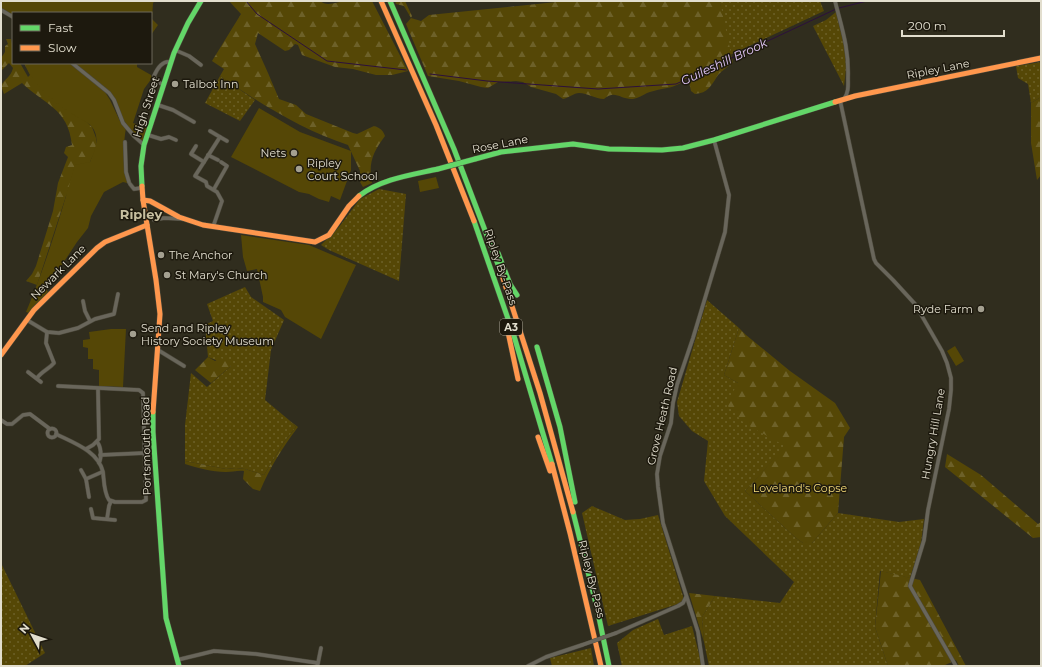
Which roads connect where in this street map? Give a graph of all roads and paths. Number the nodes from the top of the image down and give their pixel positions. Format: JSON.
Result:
{"nodes":[{"id":1,"x":200,"y":1,"type":"edge"},
{"id":2,"x":381,"y":1,"type":"edge"},
{"id":3,"x":390,"y":1,"type":"edge"},
{"id":4,"x":836,"y":3,"type":"edge"},
{"id":5,"x":1,"y":10,"type":"edge"},
{"id":6,"x":12,"y":16,"type":"edge"},
{"id":7,"x":175,"y":50,"type":"junction"},
{"id":8,"x":1041,"y":58,"type":"edge"},
{"id":9,"x":171,"y":62,"type":"junction"},
{"id":10,"x":73,"y":64,"type":"edge"},
{"id":11,"x":201,"y":65,"type":"dead end"},
{"id":12,"x":164,"y":85,"type":"junction"},
{"id":13,"x":848,"y":90,"type":"junction"},
{"id":14,"x":855,"y":96,"type":"junction"},
{"id":15,"x":842,"y":99,"type":"junction"},
{"id":16,"x":158,"y":106,"type":"junction"},
{"id":17,"x":194,"y":122,"type":"dead end"},
{"id":18,"x":210,"y":131,"type":"dead end"},
{"id":19,"x":148,"y":135,"type":"junction"},
{"id":20,"x":220,"y":137,"type":"junction"},
{"id":21,"x":176,"y":140,"type":"dead end"},
{"id":22,"x":714,"y":140,"type":"junction"},
{"id":23,"x":226,"y":141,"type":"dead end"},
{"id":24,"x":125,"y":142,"type":"dead end"},
{"id":25,"x":144,"y":146,"type":"junction"},
{"id":26,"x":196,"y":146,"type":"dead end"},
{"id":27,"x":208,"y":155,"type":"junction"},
{"id":28,"x":204,"y":162,"type":"junction"},
{"id":29,"x":141,"y":188,"type":"junction"},
{"id":30,"x":214,"y":189,"type":"junction"},
{"id":31,"x":143,"y":200,"type":"junction"},
{"id":32,"x":474,"y":201,"type":"junction"},
{"id":33,"x":168,"y":211,"type":"junction"},
{"id":34,"x":164,"y":218,"type":"junction"},
{"id":35,"x":154,"y":220,"type":"dead end"},
{"id":36,"x":186,"y":220,"type":"junction"},
{"id":37,"x":147,"y":225,"type":"junction"},
{"id":38,"x":213,"y":227,"type":"junction"},
{"id":39,"x":487,"y":257,"type":"junction"},
{"id":40,"x":118,"y":294,"type":"dead end"},
{"id":41,"x":517,"y":295,"type":"dead end"},
{"id":42,"x":83,"y":301,"type":"dead end"},
{"id":43,"x":27,"y":320,"type":"junction"},
{"id":44,"x":90,"y":321,"type":"junction"},
{"id":45,"x":46,"y":332,"type":"junction"},
{"id":46,"x":537,"y":347,"type":"dead end"},
{"id":47,"x":158,"y":350,"type":"junction"},
{"id":48,"x":1,"y":355,"type":"edge"},
{"id":49,"x":184,"y":366,"type":"dead end"},
{"id":50,"x":28,"y":372,"type":"dead end"},
{"id":51,"x":37,"y":378,"type":"junction"},
{"id":52,"x":518,"y":379,"type":"dead end"},
{"id":53,"x":40,"y":382,"type":"dead end"},
{"id":54,"x":58,"y":386,"type":"dead end"},
{"id":55,"x":98,"y":389,"type":"junction"},
{"id":56,"x":1,"y":420,"type":"edge"},
{"id":57,"x":50,"y":429,"type":"junction"},
{"id":58,"x":56,"y":434,"type":"junction"},
{"id":59,"x":538,"y":437,"type":"dead end"},
{"id":60,"x":97,"y":442,"type":"junction"},
{"id":61,"x":86,"y":449,"type":"junction"},
{"id":62,"x":145,"y":453,"type":"junction"},
{"id":63,"x":100,"y":455,"type":"junction"},
{"id":64,"x":99,"y":463,"type":"junction"},
{"id":65,"x":82,"y":470,"type":"dead end"},
{"id":66,"x":102,"y":472,"type":"junction"},
{"id":67,"x":86,"y":479,"type":"junction"},
{"id":68,"x":89,"y":497,"type":"dead end"},
{"id":69,"x":111,"y":501,"type":"junction"},
{"id":70,"x":91,"y":509,"type":"dead end"},
{"id":71,"x":107,"y":519,"type":"junction"},
{"id":72,"x":115,"y":520,"type":"dead end"},
{"id":73,"x":587,"y":566,"type":"junction"},
{"id":74,"x":579,"y":567,"type":"junction"},
{"id":75,"x":686,"y":597,"type":"junction"},
{"id":76,"x":678,"y":606,"type":"junction"},
{"id":77,"x":689,"y":607,"type":"junction"},
{"id":78,"x":321,"y":648,"type":"dead end"},
{"id":79,"x":177,"y":660,"type":"junction"},
{"id":80,"x":318,"y":664,"type":"edge"},
{"id":81,"x":178,"y":666,"type":"edge"},
{"id":82,"x":528,"y":666,"type":"edge"},
{"id":83,"x":601,"y":666,"type":"edge"},
{"id":84,"x":609,"y":666,"type":"edge"},
{"id":85,"x":704,"y":666,"type":"edge"},
{"id":86,"x":956,"y":666,"type":"edge"}],
"edges":[{"from":1,"to":7,"type":"main road","name":"High Street"},
{"from":2,"to":39,"type":"main road","name":"Ripley By-Pass","number":"A3"},
{"from":3,"to":32,"type":"main road","name":"Ripley By-Pass","number":"A3"},
{"from":4,"to":13,"type":"street"},
{"from":5,"to":6,"type":"street"},
{"from":7,"to":9,"type":"main road","name":"High Street"},
{"from":7,"to":11,"type":"street"},
{"from":8,"to":14,"type":"main road","name":"Ripley Lane"},
{"from":9,"to":12,"type":"main road","name":"High Street"},
{"from":9,"to":12,"type":"street"},
{"from":10,"to":25,"type":"street"},
{"from":12,"to":16,"type":"main road","name":"High Street"},
{"from":13,"to":14,"type":"street"},
{"from":13,"to":15,"type":"street"},
{"from":14,"to":15,"type":"main road","name":"Ripley Lane"},
{"from":15,"to":22,"type":"main road","name":"Rose Lane"},
{"from":15,"to":86,"type":"street","name":"Hungry Hill Lane"},
{"from":16,"to":17,"type":"street"},
{"from":16,"to":19,"type":"main road","name":"High Street"},
{"from":18,"to":20,"type":"street"},
{"from":19,"to":21,"type":"street"},
{"from":19,"to":25,"type":"main road","name":"High Street"},
{"from":20,"to":23,"type":"street"},
{"from":20,"to":27,"type":"street"},
{"from":22,"to":38,"type":"main road","name":"Rose Lane","bridge":true},
{"from":22,"to":75,"type":"street","name":"Grove Heath Road"},
{"from":24,"to":29,"type":"street"},
{"from":25,"to":29,"type":"main road","name":"High Street"},
{"from":26,"to":28,"type":"street"},
{"from":27,"to":28,"type":"street"},
{"from":27,"to":30,"type":"street"},
{"from":28,"to":30,"type":"street"},
{"from":29,"to":31,"type":"main road","name":"High Street"},
{"from":30,"to":38,"type":"street"},
{"from":31,"to":33,"type":"main road","name":"Rose Lane"},
{"from":31,"to":37,"type":"main road","name":"High Street"},
{"from":32,"to":41,"type":"main road"},
{"from":32,"to":73,"type":"main road","name":"Ripley By-Pass","number":"A3"},
{"from":33,"to":34,"type":"street"},
{"from":33,"to":36,"type":"main road","name":"Rose Lane"},
{"from":34,"to":35,"type":"street","name":"Rose Lane"},
{"from":34,"to":36,"type":"street","name":"Rose Lane"},
{"from":36,"to":38,"type":"main road","name":"Rose Lane"},
{"from":37,"to":43,"type":"main road","name":"Newark Lane"},
{"from":37,"to":47,"type":"main road","name":"Portsmouth Road"},
{"from":39,"to":52,"type":"main road"},
{"from":39,"to":74,"type":"main road","name":"Ripley By-Pass","number":"A3"},
{"from":40,"to":44,"type":"street"},
{"from":42,"to":44,"type":"street"},
{"from":43,"to":45,"type":"street"},
{"from":43,"to":48,"type":"main road","name":"Newark Lane"},
{"from":44,"to":45,"type":"street"},
{"from":45,"to":51,"type":"street"},
{"from":46,"to":73,"type":"main road"},
{"from":47,"to":49,"type":"street"},
{"from":47,"to":79,"type":"main road","name":"Portsmouth Road"},
{"from":50,"to":51,"type":"street"},
{"from":51,"to":53,"type":"street"},
{"from":54,"to":55,"type":"street"},
{"from":55,"to":60,"type":"street"},
{"from":55,"to":62,"type":"street"},
{"from":56,"to":57,"type":"street"},
{"from":57,"to":58,"type":"street"},
{"from":57,"to":58,"type":"street"},
{"from":58,"to":61,"type":"street"},
{"from":59,"to":74,"type":"main road"},
{"from":60,"to":61,"type":"street"},
{"from":60,"to":63,"type":"street"},
{"from":61,"to":64,"type":"street"},
{"from":62,"to":63,"type":"street"},
{"from":62,"to":69,"type":"street"},
{"from":63,"to":64,"type":"street"},
{"from":64,"to":66,"type":"street"},
{"from":65,"to":67,"type":"street"},
{"from":66,"to":67,"type":"street"},
{"from":66,"to":69,"type":"street"},
{"from":67,"to":68,"type":"street"},
{"from":69,"to":71,"type":"street"},
{"from":70,"to":71,"type":"street"},
{"from":71,"to":72,"type":"street"},
{"from":73,"to":84,"type":"main road","name":"Ripley By-Pass","number":"A3"},
{"from":74,"to":83,"type":"main road","name":"Ripley By-Pass","number":"A3"},
{"from":75,"to":76,"type":"street"},
{"from":75,"to":77,"type":"street","name":"Grove Heath Road"},
{"from":76,"to":77,"type":"street"},
{"from":76,"to":82,"type":"street","bridge":true},
{"from":77,"to":85,"type":"street","name":"Grove Heath Road"},
{"from":78,"to":80,"type":"street"},
{"from":79,"to":80,"type":"street"},
{"from":79,"to":81,"type":"main road","name":"Portsmouth Road"}]}
